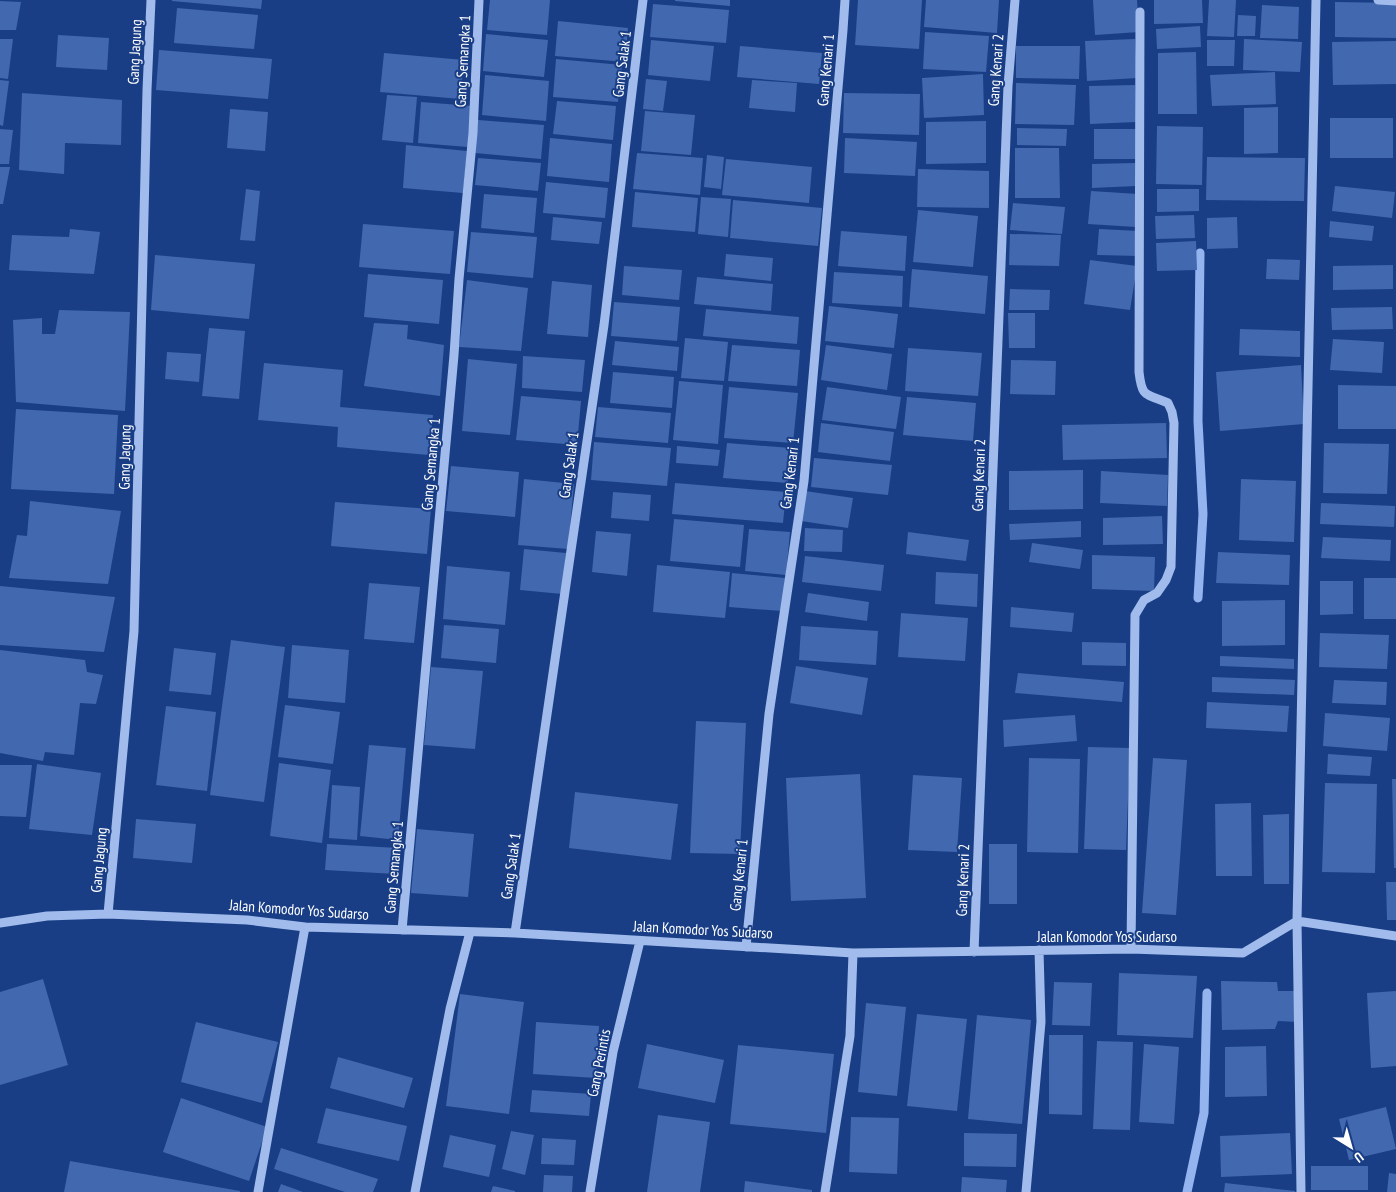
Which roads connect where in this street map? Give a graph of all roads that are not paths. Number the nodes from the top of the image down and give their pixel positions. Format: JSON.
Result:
{"nodes":[{"id":1,"x":151,"y":0,"type":"edge"},
{"id":2,"x":479,"y":0,"type":"edge"},
{"id":3,"x":643,"y":0,"type":"edge"},
{"id":4,"x":845,"y":0,"type":"edge"},
{"id":5,"x":1015,"y":0,"type":"edge"},
{"id":6,"x":1316,"y":0,"type":"edge"},
{"id":7,"x":1378,"y":0,"type":"edge"},
{"id":8,"x":1396,"y":1,"type":"edge"},
{"id":9,"x":1140,"y":12,"type":"dead end"},
{"id":10,"x":108,"y":914,"type":"junction"},
{"id":11,"x":1297,"y":921,"type":"junction"},
{"id":12,"x":0,"y":923,"type":"edge"},
{"id":13,"x":305,"y":927,"type":"junction"},
{"id":14,"x":402,"y":930,"type":"junction"},
{"id":15,"x":470,"y":932,"type":"junction"},
{"id":16,"x":515,"y":933,"type":"junction"},
{"id":17,"x":1396,"y":936,"type":"edge"},
{"id":18,"x":640,"y":941,"type":"junction"},
{"id":19,"x":746,"y":947,"type":"junction"},
{"id":20,"x":1131,"y":949,"type":"junction"},
{"id":21,"x":1039,"y":950,"type":"junction"},
{"id":22,"x":974,"y":952,"type":"junction"},
{"id":23,"x":853,"y":953,"type":"junction"},
{"id":24,"x":258,"y":1192,"type":"edge"},
{"id":25,"x":415,"y":1192,"type":"edge"},
{"id":26,"x":590,"y":1192,"type":"edge"},
{"id":27,"x":825,"y":1192,"type":"edge"},
{"id":28,"x":1026,"y":1192,"type":"edge"},
{"id":29,"x":1301,"y":1192,"type":"edge"}],
"edges":[{"from":1,"to":10,"type":"street","name":"Gang Jagung"},
{"from":2,"to":14,"type":"street","name":"Gang Semangka 1"},
{"from":3,"to":16,"type":"street","name":"Gang Salak 1"},
{"from":4,"to":19,"type":"street","name":"Gang Kenari 1"},
{"from":5,"to":22,"type":"street","name":"Gang Kenari 2"},
{"from":6,"to":11,"type":"street"},
{"from":7,"to":8,"type":"street"},
{"from":9,"to":20,"type":"street"},
{"from":10,"to":12,"type":"street","name":"Jalan Komodor Yos Sudarso"},
{"from":10,"to":13,"type":"street","name":"Jalan Komodor Yos Sudarso"},
{"from":11,"to":17,"type":"street"},
{"from":11,"to":20,"type":"street","name":"Jalan Komodor Yos Sudarso"},
{"from":11,"to":29,"type":"street"},
{"from":13,"to":14,"type":"street","name":"Jalan Komodor Yos Sudarso"},
{"from":13,"to":24,"type":"street"},
{"from":14,"to":15,"type":"street","name":"Jalan Komodor Yos Sudarso"},
{"from":15,"to":16,"type":"street","name":"Jalan Komodor Yos Sudarso"},
{"from":15,"to":25,"type":"street"},
{"from":16,"to":18,"type":"street","name":"Jalan Komodor Yos Sudarso"},
{"from":18,"to":19,"type":"street","name":"Jalan Komodor Yos Sudarso"},
{"from":18,"to":26,"type":"street","name":"Gang Perintis"},
{"from":19,"to":23,"type":"street","name":"Jalan Komodor Yos Sudarso"},
{"from":20,"to":21,"type":"street","name":"Jalan Komodor Yos Sudarso"},
{"from":21,"to":22,"type":"street","name":"Jalan Komodor Yos Sudarso"},
{"from":21,"to":28,"type":"street"},
{"from":22,"to":23,"type":"street","name":"Jalan Komodor Yos Sudarso"},
{"from":23,"to":27,"type":"street"}]}
